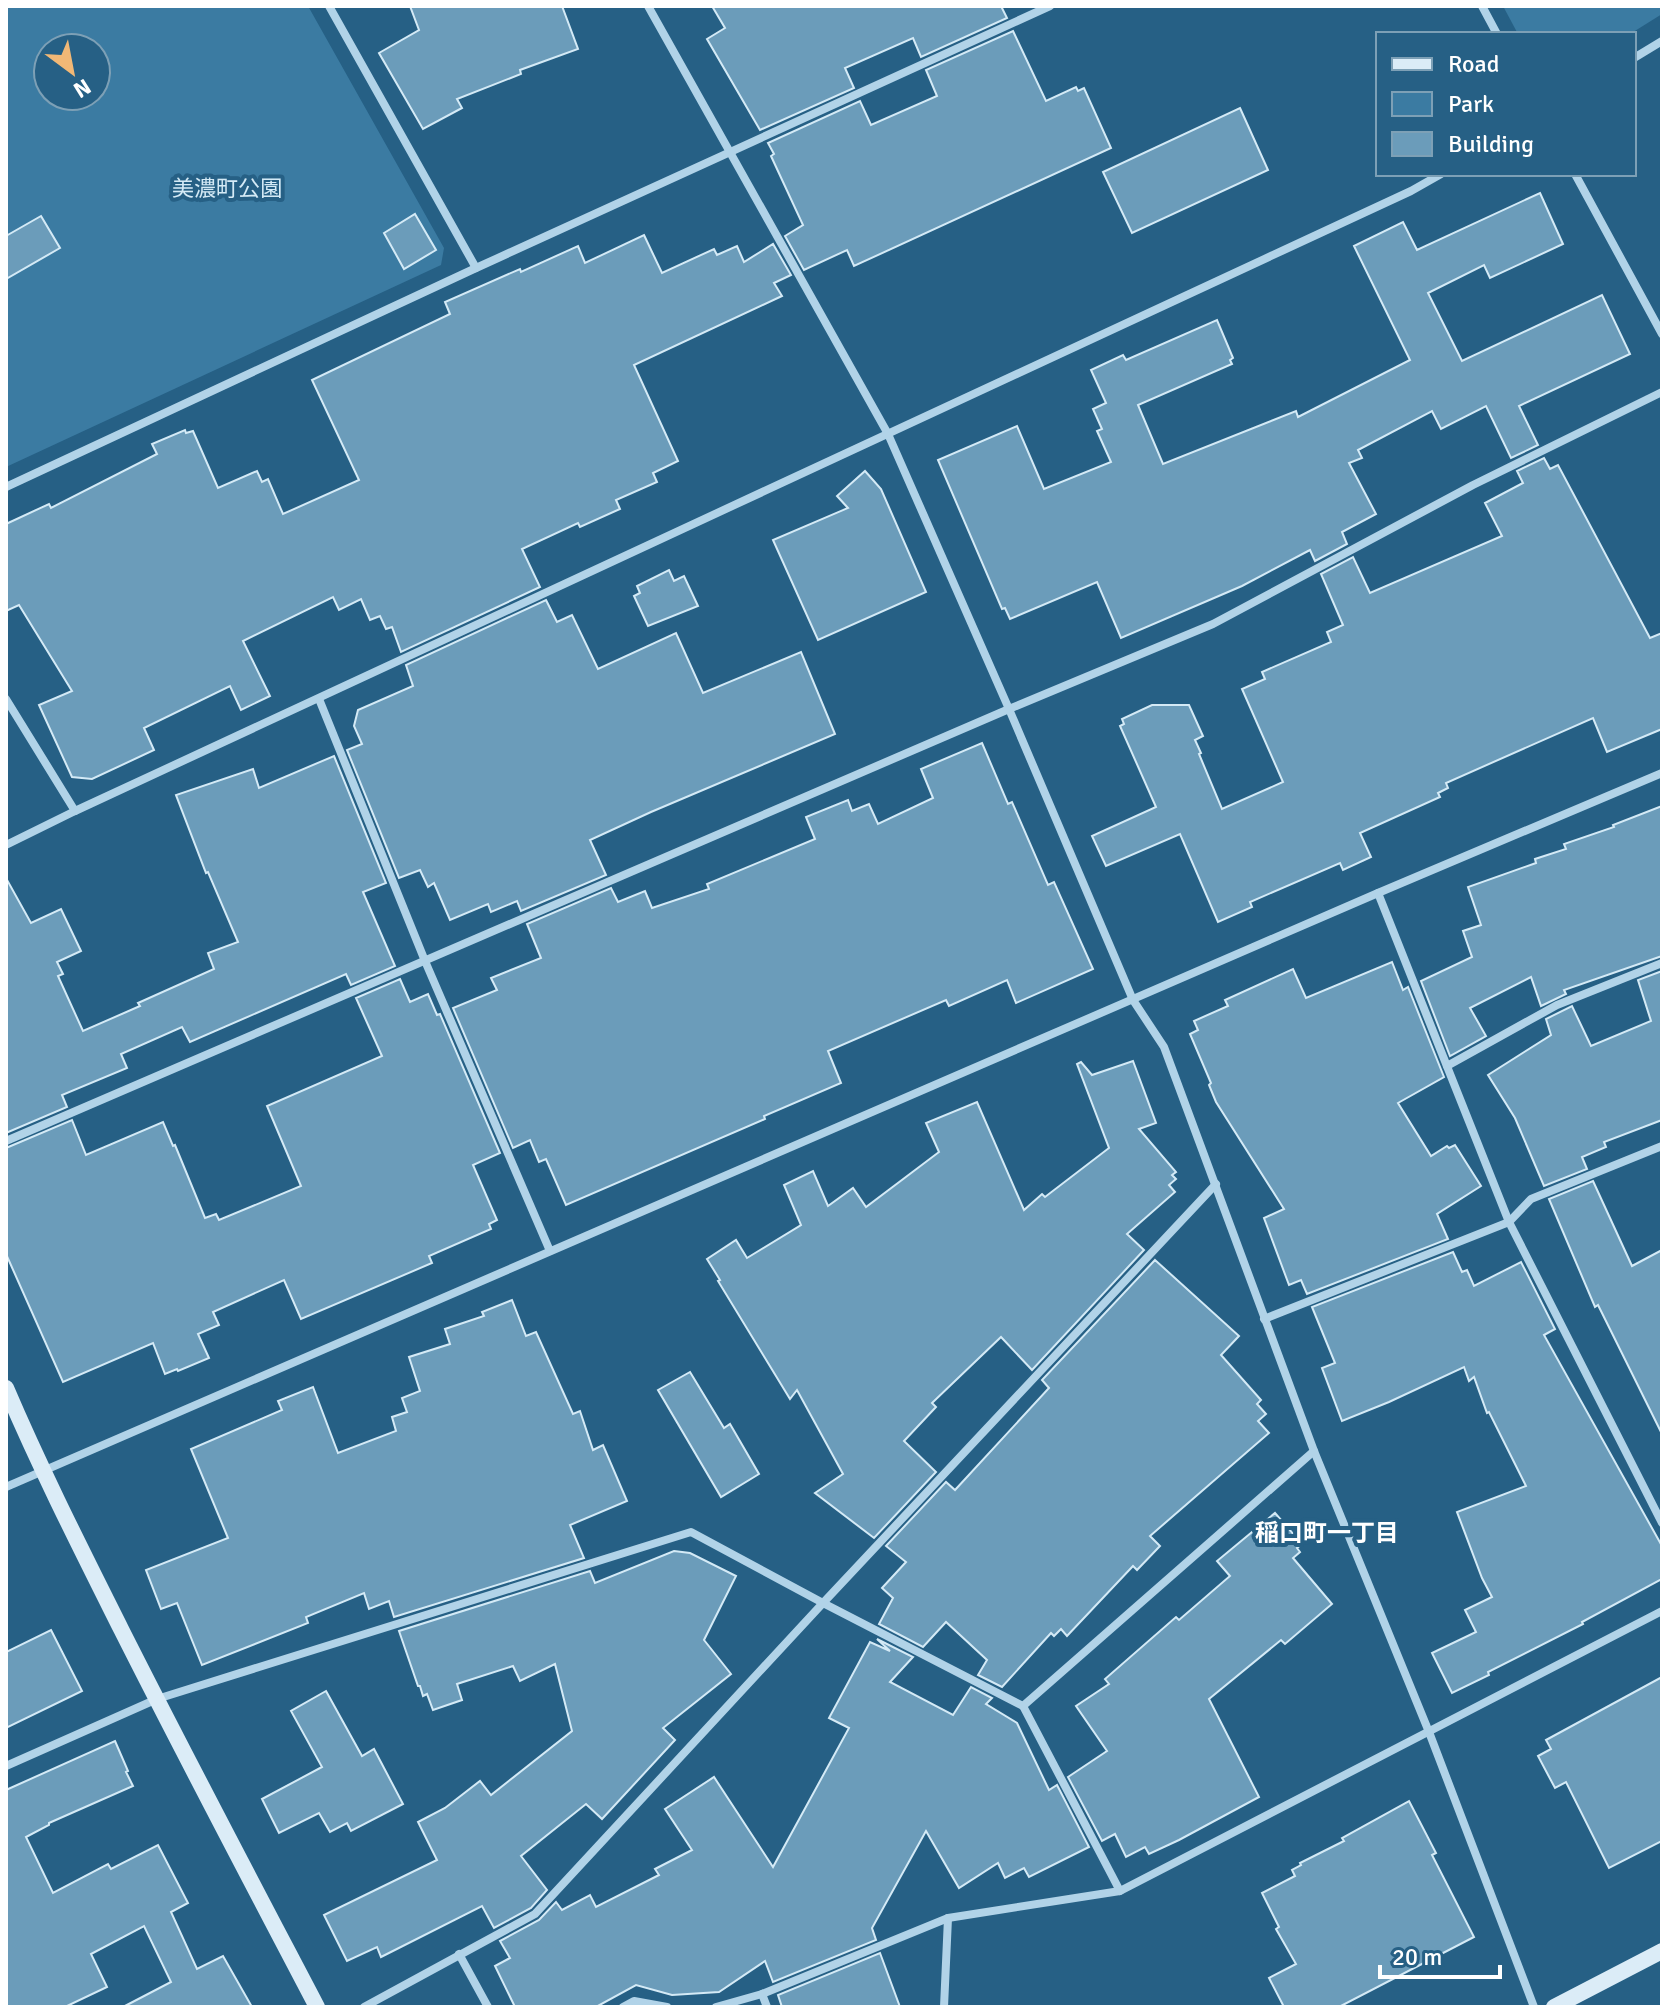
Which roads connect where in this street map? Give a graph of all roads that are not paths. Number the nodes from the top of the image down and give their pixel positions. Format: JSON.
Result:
{"nodes":[{"id":1,"x":329,"y":6,"type":"edge"},
{"id":2,"x":648,"y":6,"type":"edge"},
{"id":3,"x":1050,"y":6,"type":"edge"},
{"id":4,"x":1482,"y":6,"type":"edge"},
{"id":5,"x":1496,"y":32,"type":"edge"},
{"id":6,"x":1662,"y":41,"type":"edge"},
{"id":7,"x":1636,"y":57,"type":"edge"},
{"id":8,"x":730,"y":152,"type":"junction"},
{"id":9,"x":1437,"y":176,"type":"edge"},
{"id":10,"x":1576,"y":176,"type":"edge"},
{"id":11,"x":476,"y":268,"type":"junction"},
{"id":12,"x":1662,"y":334,"type":"edge"},
{"id":13,"x":1662,"y":392,"type":"edge"},
{"id":14,"x":888,"y":434,"type":"junction"},
{"id":15,"x":6,"y":487,"type":"edge"},
{"id":16,"x":6,"y":699,"type":"edge"},
{"id":17,"x":319,"y":699,"type":"junction"},
{"id":18,"x":1009,"y":709,"type":"junction"},
{"id":19,"x":1662,"y":773,"type":"edge"},
{"id":20,"x":75,"y":811,"type":"junction"},
{"id":21,"x":6,"y":845,"type":"edge"},
{"id":22,"x":1378,"y":893,"type":"junction"},
{"id":23,"x":425,"y":961,"type":"junction"},
{"id":24,"x":1662,"y":963,"type":"edge"},
{"id":25,"x":1133,"y":1000,"type":"junction"},
{"id":26,"x":1447,"y":1066,"type":"junction"},
{"id":27,"x":6,"y":1141,"type":"edge"},
{"id":28,"x":1662,"y":1146,"type":"edge"},
{"id":29,"x":1216,"y":1184,"type":"junction"},
{"id":30,"x":1509,"y":1222,"type":"junction"},
{"id":31,"x":550,"y":1251,"type":"junction"},
{"id":32,"x":1264,"y":1319,"type":"junction"},
{"id":33,"x":6,"y":1388,"type":"edge"},
{"id":34,"x":1314,"y":1451,"type":"junction"},
{"id":35,"x":42,"y":1471,"type":"junction"},
{"id":36,"x":6,"y":1487,"type":"edge"},
{"id":37,"x":1662,"y":1523,"type":"edge"},
{"id":38,"x":823,"y":1603,"type":"junction"},
{"id":39,"x":1662,"y":1611,"type":"edge"},
{"id":40,"x":157,"y":1699,"type":"junction"},
{"id":41,"x":1023,"y":1706,"type":"junction"},
{"id":42,"x":1429,"y":1732,"type":"junction"},
{"id":43,"x":6,"y":1766,"type":"edge"},
{"id":44,"x":1120,"y":1891,"type":"junction"},
{"id":45,"x":948,"y":1918,"type":"junction"},
{"id":46,"x":1662,"y":1951,"type":"edge"},
{"id":47,"x":459,"y":1954,"type":"junction"},
{"id":48,"x":762,"y":1994,"type":"junction"},
{"id":49,"x":317,"y":2007,"type":"edge"},
{"id":50,"x":364,"y":2007,"type":"edge"},
{"id":51,"x":488,"y":2007,"type":"edge"},
{"id":52,"x":623,"y":2007,"type":"edge"},
{"id":53,"x":667,"y":2007,"type":"edge"},
{"id":54,"x":716,"y":2007,"type":"edge"},
{"id":55,"x":767,"y":2007,"type":"edge"},
{"id":56,"x":944,"y":2007,"type":"edge"},
{"id":57,"x":1534,"y":2007,"type":"edge"},
{"id":58,"x":1554,"y":2007,"type":"edge"}],
"edges":[{"from":1,"to":11,"type":"street"},
{"from":2,"to":8,"type":"street"},
{"from":3,"to":8,"type":"street"},
{"from":4,"to":5,"type":"street"},
{"from":6,"to":7,"type":"street"},
{"from":8,"to":11,"type":"street"},
{"from":8,"to":14,"type":"street"},
{"from":9,"to":14,"type":"street"},
{"from":10,"to":12,"type":"street"},
{"from":11,"to":15,"type":"street"},
{"from":13,"to":18,"type":"street"},
{"from":14,"to":17,"type":"street"},
{"from":14,"to":18,"type":"street"},
{"from":16,"to":20,"type":"street"},
{"from":17,"to":20,"type":"street"},
{"from":17,"to":23,"type":"street"},
{"from":18,"to":23,"type":"street"},
{"from":18,"to":25,"type":"street"},
{"from":19,"to":22,"type":"street"},
{"from":20,"to":21,"type":"street"},
{"from":22,"to":25,"type":"street"},
{"from":22,"to":26,"type":"street"},
{"from":23,"to":27,"type":"street"},
{"from":23,"to":31,"type":"street"},
{"from":24,"to":26,"type":"street"},
{"from":25,"to":29,"type":"street"},
{"from":25,"to":31,"type":"street"},
{"from":26,"to":30,"type":"street"},
{"from":28,"to":30,"type":"street"},
{"from":29,"to":32,"type":"street"},
{"from":29,"to":38,"type":"street"},
{"from":30,"to":32,"type":"street"},
{"from":30,"to":37,"type":"street"},
{"from":31,"to":35,"type":"street"},
{"from":32,"to":34,"type":"street"},
{"from":33,"to":35,"type":"street"},
{"from":34,"to":41,"type":"street"},
{"from":34,"to":42,"type":"street"},
{"from":35,"to":36,"type":"street"},
{"from":35,"to":40,"type":"street"},
{"from":38,"to":40,"type":"street"},
{"from":38,"to":41,"type":"street"},
{"from":38,"to":47,"type":"street"},
{"from":39,"to":42,"type":"street"},
{"from":40,"to":43,"type":"street"},
{"from":40,"to":49,"type":"street"},
{"from":41,"to":44,"type":"street"},
{"from":42,"to":44,"type":"street"},
{"from":42,"to":57,"type":"street"},
{"from":44,"to":45,"type":"street"},
{"from":45,"to":48,"type":"street"},
{"from":45,"to":56,"type":"street"},
{"from":46,"to":58,"type":"street"},
{"from":47,"to":50,"type":"street"},
{"from":47,"to":51,"type":"street"},
{"from":48,"to":54,"type":"street"},
{"from":48,"to":55,"type":"street"},
{"from":52,"to":53,"type":"street"}]}
